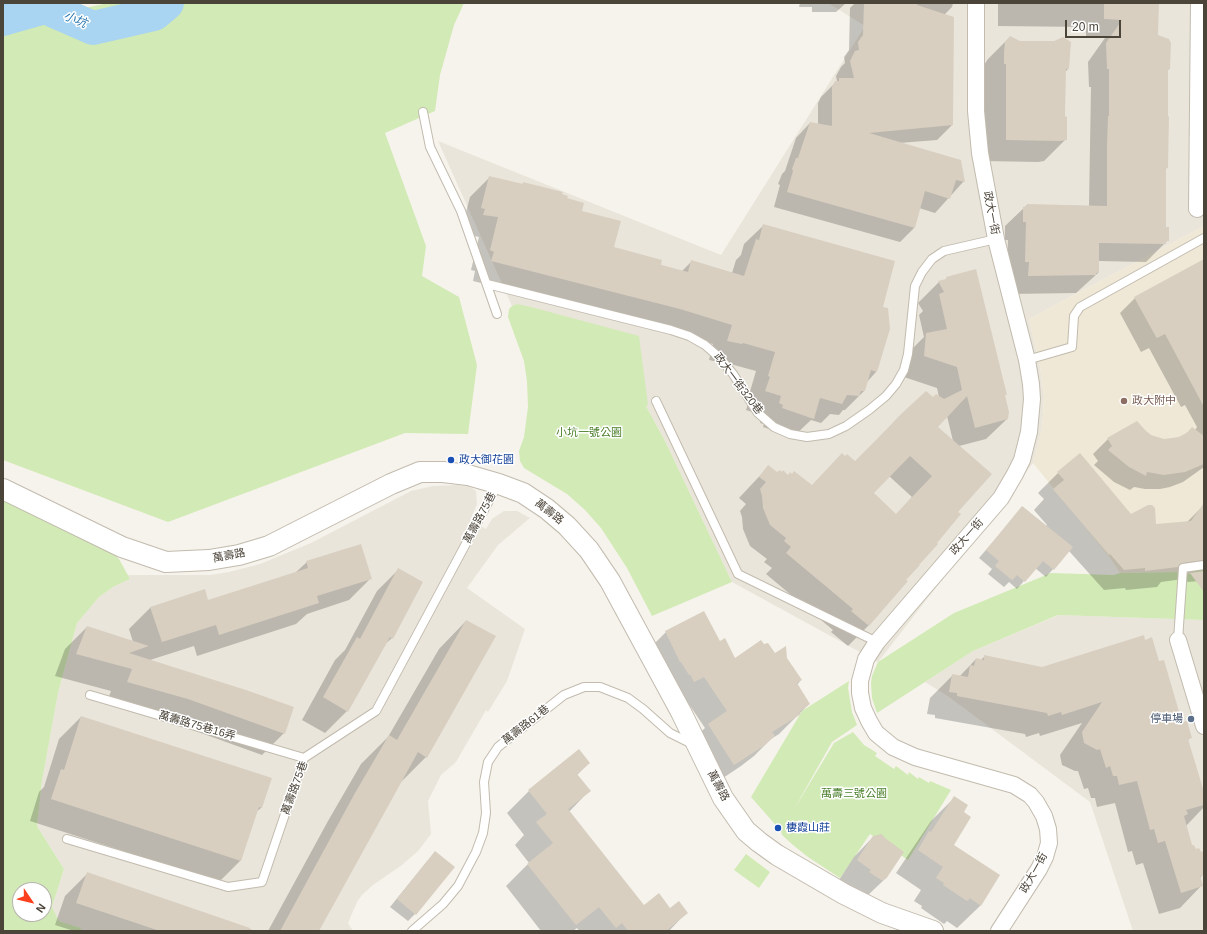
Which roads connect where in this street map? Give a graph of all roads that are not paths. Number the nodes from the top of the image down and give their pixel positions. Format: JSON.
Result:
{"nodes":[{"id":1,"x":976,"y":3,"type":"edge"},
{"id":2,"x":1199,"y":3,"type":"edge"},
{"id":3,"x":422,"y":112,"type":"dead end"},
{"id":4,"x":1201,"y":212,"type":"edge"},
{"id":5,"x":1204,"y":238,"type":"edge"},
{"id":6,"x":996,"y":239,"type":"junction"},
{"id":7,"x":487,"y":284,"type":"junction"},
{"id":8,"x":497,"y":314,"type":"dead end"},
{"id":9,"x":1027,"y":360,"type":"junction"},
{"id":10,"x":656,"y":401,"type":"dead end"},
{"id":11,"x":499,"y":484,"type":"junction"},
{"id":12,"x":3,"y":489,"type":"edge"},
{"id":13,"x":1204,"y":565,"type":"edge"},
{"id":14,"x":1178,"y":640,"type":"joint"},
{"id":15,"x":877,"y":642,"type":"junction"},
{"id":16,"x":90,"y":695,"type":"dead end"},
{"id":17,"x":1204,"y":726,"type":"edge"},
{"id":18,"x":698,"y":747,"type":"junction"},
{"id":19,"x":304,"y":758,"type":"junction"},
{"id":20,"x":67,"y":839,"type":"dead end"},
{"id":21,"x":412,"y":931,"type":"edge"},
{"id":22,"x":933,"y":931,"type":"edge"},
{"id":23,"x":999,"y":931,"type":"edge"}],
"edges":[{"from":1,"to":6,"type":"street","name":"政大一街"},
{"from":2,"to":4,"type":"street"},
{"from":3,"to":7,"type":"lane"},
{"from":5,"to":9,"type":"lane"},
{"from":6,"to":7,"type":"lane","name":"政大一街320巷"},
{"from":6,"to":9,"type":"street","name":"政大一街"},
{"from":7,"to":8,"type":"lane"},
{"from":9,"to":15,"type":"street","name":"政大一街"},
{"from":10,"to":15,"type":"lane"},
{"from":11,"to":12,"type":"street","name":"萬壽路"},
{"from":11,"to":18,"type":"street","name":"萬壽路"},
{"from":11,"to":19,"type":"lane","name":"萬壽路75巷"},
{"from":13,"to":14,"type":"lane"},
{"from":14,"to":17,"type":"street"},
{"from":15,"to":23,"type":"street","name":"政大一街"},
{"from":16,"to":19,"type":"lane","name":"萬壽路75巷16弄"},
{"from":18,"to":21,"type":"lane","name":"萬壽路61巷"},
{"from":18,"to":22,"type":"street","name":"萬壽路"},
{"from":19,"to":20,"type":"lane","name":"萬壽路75巷"}]}
